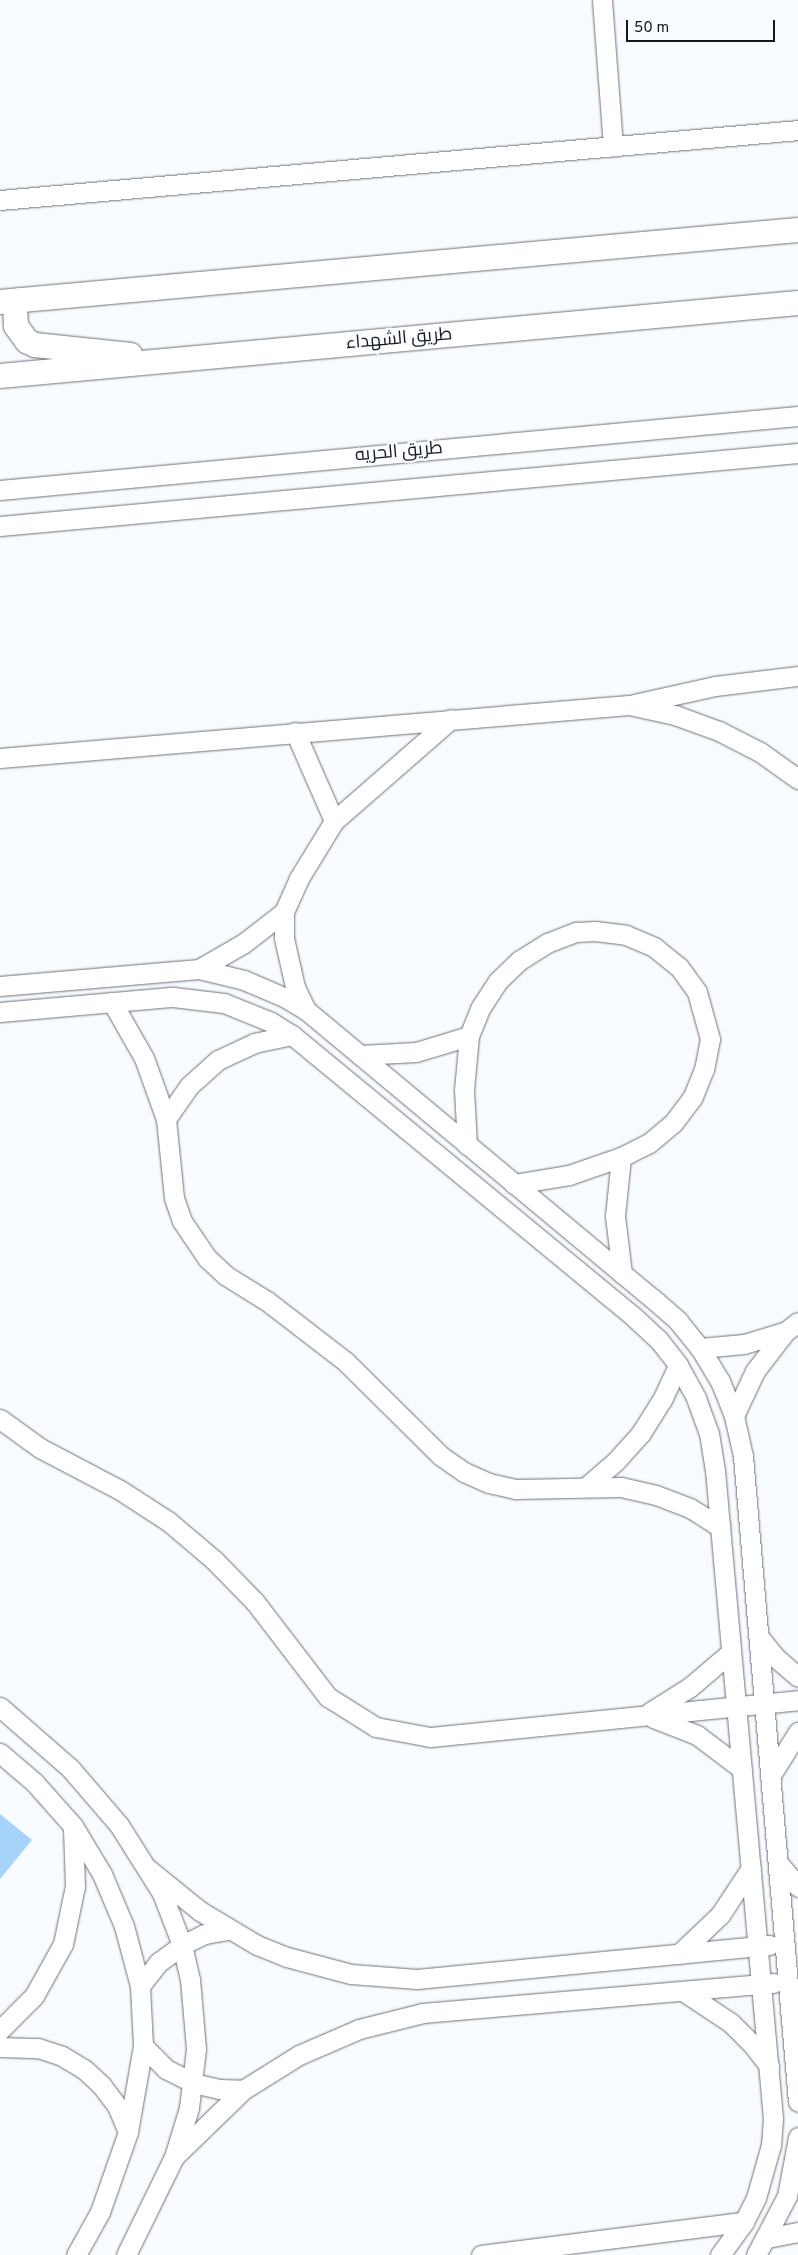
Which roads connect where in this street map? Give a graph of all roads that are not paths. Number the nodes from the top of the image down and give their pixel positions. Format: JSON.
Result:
{"nodes":[{"id":1,"x":602,"y":0,"type":"edge"},
{"id":2,"x":798,"y":130,"type":"edge"},
{"id":3,"x":613,"y":147,"type":"junction"},
{"id":4,"x":0,"y":200,"type":"edge"},
{"id":5,"x":798,"y":230,"type":"edge"},
{"id":6,"x":10,"y":301,"type":"edge"},
{"id":7,"x":798,"y":303,"type":"edge"},
{"id":8,"x":142,"y":364,"type":"junction"},
{"id":9,"x":0,"y":376,"type":"edge"},
{"id":10,"x":798,"y":416,"type":"edge"},
{"id":11,"x":798,"y":454,"type":"edge"},
{"id":12,"x":0,"y":490,"type":"edge"},
{"id":13,"x":0,"y":526,"type":"edge"},
{"id":14,"x":798,"y":676,"type":"edge"},
{"id":15,"x":629,"y":705,"type":"junction"},
{"id":16,"x":451,"y":718,"type":"junction"},
{"id":17,"x":295,"y":732,"type":"junction"},
{"id":18,"x":0,"y":758,"type":"edge"},
{"id":19,"x":798,"y":778,"type":"edge"},
{"id":20,"x":334,"y":821,"type":"junction"},
{"id":21,"x":284,"y":912,"type":"junction"},
{"id":22,"x":199,"y":969,"type":"junction"},
{"id":23,"x":0,"y":986,"type":"edge"},
{"id":24,"x":112,"y":1002,"type":"junction"},
{"id":25,"x":306,"y":1010,"type":"junction"},
{"id":26,"x":0,"y":1012,"type":"edge"},
{"id":27,"x":292,"y":1035,"type":"junction"},
{"id":28,"x":469,"y":1036,"type":"junction"},
{"id":29,"x":360,"y":1055,"type":"junction"},
{"id":30,"x":166,"y":1119,"type":"junction"},
{"id":31,"x":468,"y":1145,"type":"junction"},
{"id":32,"x":622,"y":1157,"type":"junction"},
{"id":33,"x":514,"y":1184,"type":"junction"},
{"id":34,"x":622,"y":1274,"type":"junction"},
{"id":35,"x":792,"y":1327,"type":"edge"},
{"id":36,"x":700,"y":1348,"type":"junction"},
{"id":37,"x":678,"y":1365,"type":"junction"},
{"id":38,"x":734,"y":1416,"type":"junction"},
{"id":39,"x":0,"y":1419,"type":"edge"},
{"id":40,"x":586,"y":1486,"type":"junction"},
{"id":41,"x":720,"y":1527,"type":"junction"},
{"id":42,"x":759,"y":1637,"type":"junction"},
{"id":43,"x":731,"y":1652,"type":"junction"},
{"id":44,"x":798,"y":1677,"type":"edge"},
{"id":45,"x":798,"y":1700,"type":"edge"},
{"id":46,"x":765,"y":1703,"type":"junction"},
{"id":47,"x":736,"y":1706,"type":"junction"},
{"id":48,"x":0,"y":1707,"type":"edge"},
{"id":49,"x":644,"y":1715,"type":"junction"},
{"id":50,"x":798,"y":1732,"type":"edge"},
{"id":51,"x":0,"y":1753,"type":"edge"},
{"id":52,"x":742,"y":1769,"type":"junction"},
{"id":53,"x":771,"y":1775,"type":"junction"},
{"id":54,"x":73,"y":1826,"type":"junction"},
{"id":55,"x":778,"y":1864,"type":"junction"},
{"id":56,"x":751,"y":1868,"type":"junction"},
{"id":57,"x":148,"y":1869,"type":"junction"},
{"id":58,"x":798,"y":1888,"type":"edge"},
{"id":59,"x":228,"y":1930,"type":"junction"},
{"id":60,"x":792,"y":1943,"type":"edge"},
{"id":61,"x":182,"y":1945,"type":"junction"},
{"id":62,"x":759,"y":1946,"type":"junction"},
{"id":63,"x":679,"y":1954,"type":"junction"},
{"id":64,"x":793,"y":1982,"type":"edge"},
{"id":65,"x":762,"y":1984,"type":"junction"},
{"id":66,"x":140,"y":1986,"type":"junction"},
{"id":67,"x":683,"y":1991,"type":"junction"},
{"id":68,"x":0,"y":2030,"type":"edge"},
{"id":69,"x":143,"y":2046,"type":"junction"},
{"id":70,"x":0,"y":2047,"type":"edge"},
{"id":71,"x":797,"y":2062,"type":"edge"},
{"id":72,"x":769,"y":2066,"type":"junction"},
{"id":73,"x":193,"y":2083,"type":"junction"},
{"id":74,"x":243,"y":2090,"type":"junction"},
{"id":75,"x":798,"y":2102,"type":"edge"},
{"id":76,"x":128,"y":2132,"type":"junction"},
{"id":77,"x":798,"y":2147,"type":"edge"},
{"id":78,"x":174,"y":2157,"type":"junction"},
{"id":79,"x":744,"y":2222,"type":"junction"},
{"id":80,"x":798,"y":2232,"type":"edge"},
{"id":81,"x":767,"y":2238,"type":"junction"},
{"id":82,"x":519,"y":2253,"type":"edge"},
{"id":83,"x":76,"y":2255,"type":"edge"},
{"id":84,"x":126,"y":2255,"type":"edge"},
{"id":85,"x":481,"y":2255,"type":"edge"},
{"id":86,"x":720,"y":2255,"type":"edge"},
{"id":87,"x":756,"y":2255,"type":"edge"}],
"edges":[{"from":1,"to":3,"type":"street"},
{"from":2,"to":3,"type":"street"},
{"from":3,"to":4,"type":"street"},
{"from":5,"to":6,"type":"main road"},
{"from":6,"to":8,"type":"main road"},
{"from":7,"to":8,"type":"main road","name":"طريق الشهداء"},
{"from":8,"to":9,"type":"main road","name":"طريق الشهداء"},
{"from":10,"to":12,"type":"street","name":"طريق الحريه"},
{"from":11,"to":13,"type":"street","name":"طريق الحريه"},
{"from":14,"to":15,"type":"street"},
{"from":15,"to":16,"type":"street"},
{"from":15,"to":19,"type":"street"},
{"from":16,"to":17,"type":"street"},
{"from":16,"to":20,"type":"street"},
{"from":17,"to":18,"type":"street"},
{"from":17,"to":20,"type":"street"},
{"from":20,"to":21,"type":"street"},
{"from":21,"to":22,"type":"street"},
{"from":21,"to":25,"type":"street"},
{"from":22,"to":23,"type":"street"},
{"from":22,"to":25,"type":"street"},
{"from":24,"to":26,"type":"street"},
{"from":24,"to":27,"type":"street"},
{"from":24,"to":30,"type":"street"},
{"from":25,"to":29,"type":"street"},
{"from":27,"to":30,"type":"street"},
{"from":27,"to":37,"type":"street"},
{"from":28,"to":29,"type":"street"},
{"from":28,"to":31,"type":"street"},
{"from":28,"to":32,"type":"street"},
{"from":29,"to":31,"type":"street"},
{"from":30,"to":40,"type":"street"},
{"from":31,"to":33,"type":"street"},
{"from":32,"to":33,"type":"street"},
{"from":32,"to":34,"type":"street"},
{"from":33,"to":34,"type":"street"},
{"from":34,"to":36,"type":"street"},
{"from":35,"to":36,"type":"street"},
{"from":35,"to":38,"type":"street"},
{"from":36,"to":38,"type":"street"},
{"from":37,"to":40,"type":"street"},
{"from":37,"to":41,"type":"street"},
{"from":38,"to":42,"type":"street"},
{"from":39,"to":49,"type":"street"},
{"from":40,"to":41,"type":"street"},
{"from":41,"to":43,"type":"street"},
{"from":42,"to":44,"type":"street"},
{"from":42,"to":46,"type":"street"},
{"from":43,"to":47,"type":"street"},
{"from":43,"to":49,"type":"street"},
{"from":45,"to":46,"type":"street"},
{"from":46,"to":47,"type":"street"},
{"from":46,"to":53,"type":"street"},
{"from":47,"to":49,"type":"street"},
{"from":47,"to":52,"type":"street"},
{"from":48,"to":57,"type":"street"},
{"from":49,"to":52,"type":"street"},
{"from":50,"to":53,"type":"street"},
{"from":51,"to":54,"type":"street"},
{"from":52,"to":56,"type":"street"},
{"from":53,"to":55,"type":"street"},
{"from":54,"to":66,"type":"street"},
{"from":54,"to":68,"type":"street"},
{"from":55,"to":58,"type":"street"},
{"from":55,"to":60,"type":"street"},
{"from":56,"to":62,"type":"street"},
{"from":56,"to":63,"type":"street"},
{"from":57,"to":59,"type":"street"},
{"from":57,"to":61,"type":"street"},
{"from":59,"to":61,"type":"street"},
{"from":59,"to":63,"type":"street"},
{"from":60,"to":62,"type":"street"},
{"from":60,"to":64,"type":"street"},
{"from":61,"to":66,"type":"street"},
{"from":61,"to":73,"type":"street"},
{"from":62,"to":63,"type":"street"},
{"from":62,"to":65,"type":"street"},
{"from":64,"to":65,"type":"street"},
{"from":64,"to":71,"type":"street"},
{"from":65,"to":67,"type":"street"},
{"from":65,"to":72,"type":"street"},
{"from":66,"to":69,"type":"street"},
{"from":67,"to":72,"type":"street"},
{"from":67,"to":74,"type":"street"},
{"from":69,"to":73,"type":"street"},
{"from":69,"to":76,"type":"street"},
{"from":70,"to":76,"type":"street"},
{"from":71,"to":75,"type":"street"},
{"from":72,"to":79,"type":"street"},
{"from":73,"to":74,"type":"street"},
{"from":73,"to":78,"type":"street"},
{"from":74,"to":78,"type":"street"},
{"from":76,"to":83,"type":"street"},
{"from":77,"to":81,"type":"street"},
{"from":78,"to":84,"type":"street"},
{"from":79,"to":82,"type":"street"},
{"from":79,"to":86,"type":"street"},
{"from":80,"to":81,"type":"street"},
{"from":81,"to":87,"type":"street"},
{"from":82,"to":85,"type":"street"}]}
